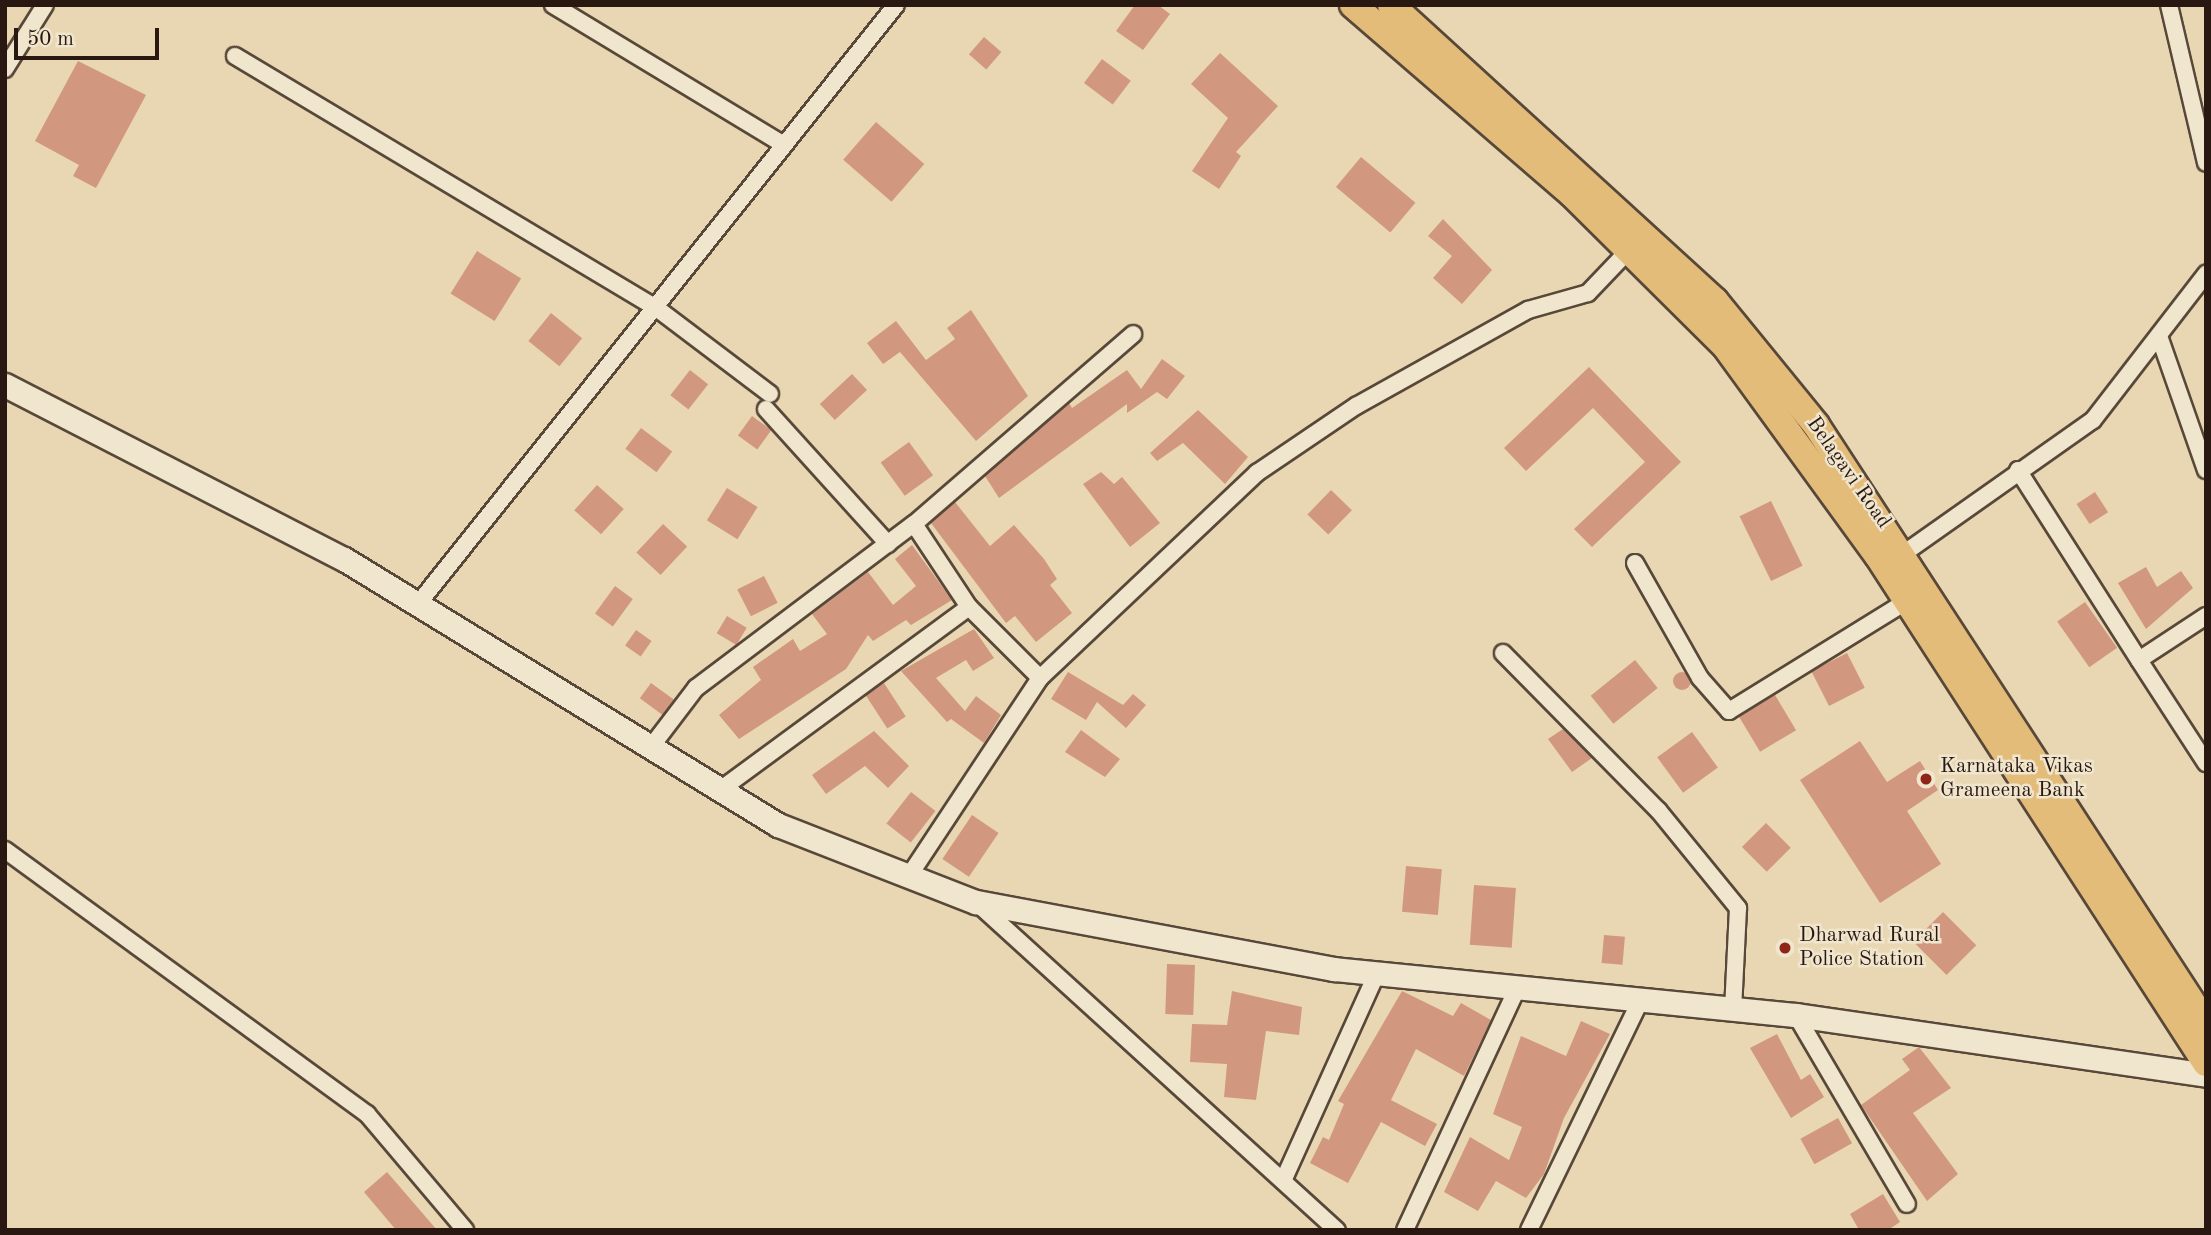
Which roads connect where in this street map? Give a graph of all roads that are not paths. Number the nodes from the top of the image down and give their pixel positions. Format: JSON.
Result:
{"nodes":[{"id":1,"x":45,"y":5,"type":"edge"},
{"id":2,"x":553,"y":5,"type":"edge"},
{"id":3,"x":896,"y":5,"type":"edge"},
{"id":4,"x":1353,"y":5,"type":"edge"},
{"id":5,"x":1391,"y":5,"type":"edge"},
{"id":6,"x":2169,"y":5,"type":"edge"},
{"id":7,"x":235,"y":55,"type":"dead end"},
{"id":8,"x":5,"y":69,"type":"edge"},
{"id":9,"x":784,"y":145,"type":"junction"},
{"id":10,"x":2205,"y":155,"type":"edge"},
{"id":11,"x":1629,"y":250,"type":"junction"},
{"id":12,"x":2206,"y":274,"type":"edge"},
{"id":13,"x":655,"y":307,"type":"junction"},
{"id":14,"x":1133,"y":334,"type":"dead end"},
{"id":15,"x":2159,"y":336,"type":"junction"},
{"id":16,"x":5,"y":385,"type":"edge"},
{"id":17,"x":2018,"y":470,"type":"junction"},
{"id":18,"x":2206,"y":470,"type":"edge"},
{"id":19,"x":914,"y":524,"type":"junction"},
{"id":20,"x":888,"y":544,"type":"junction"},
{"id":21,"x":1903,"y":554,"type":"junction"},
{"id":22,"x":1635,"y":563,"type":"dead end"},
{"id":23,"x":1908,"y":601,"type":"junction"},
{"id":24,"x":418,"y":604,"type":"junction"},
{"id":25,"x":970,"y":607,"type":"junction"},
{"id":26,"x":2206,"y":616,"type":"edge"},
{"id":27,"x":1503,"y":653,"type":"dead end"},
{"id":28,"x":2139,"y":660,"type":"junction"},
{"id":29,"x":1040,"y":678,"type":"junction"},
{"id":30,"x":651,"y":747,"type":"junction"},
{"id":31,"x":2206,"y":763,"type":"edge"},
{"id":32,"x":720,"y":790,"type":"junction"},
{"id":33,"x":5,"y":850,"type":"edge"},
{"id":34,"x":909,"y":876,"type":"junction"},
{"id":35,"x":976,"y":902,"type":"junction"},
{"id":36,"x":1377,"y":973,"type":"junction"},
{"id":37,"x":1518,"y":987,"type":"junction"},
{"id":38,"x":1641,"y":999,"type":"junction"},
{"id":39,"x":1733,"y":1009,"type":"junction"},
{"id":40,"x":1796,"y":1015,"type":"junction"},
{"id":41,"x":2206,"y":1024,"type":"edge"},
{"id":42,"x":2206,"y":1063,"type":"edge"},
{"id":43,"x":2206,"y":1075,"type":"edge"},
{"id":44,"x":1283,"y":1181,"type":"junction"},
{"id":45,"x":1907,"y":1204,"type":"dead end"},
{"id":46,"x":465,"y":1230,"type":"edge"},
{"id":47,"x":1337,"y":1230,"type":"edge"},
{"id":48,"x":1405,"y":1230,"type":"edge"},
{"id":49,"x":1529,"y":1230,"type":"edge"}],
"edges":[{"from":1,"to":8,"type":"street"},
{"from":2,"to":9,"type":"street"},
{"from":3,"to":9,"type":"street"},
{"from":4,"to":11,"type":"main road"},
{"from":5,"to":21,"type":"main road","name":"Belagavi Road"},
{"from":6,"to":10,"type":"street"},
{"from":7,"to":13,"type":"street"},
{"from":9,"to":13,"type":"street"},
{"from":11,"to":23,"type":"main road"},
{"from":11,"to":29,"type":"street"},
{"from":12,"to":15,"type":"street"},
{"from":13,"to":20,"type":"street"},
{"from":13,"to":24,"type":"street"},
{"from":14,"to":19,"type":"street"},
{"from":15,"to":17,"type":"street"},
{"from":15,"to":18,"type":"street"},
{"from":16,"to":24,"type":"main road"},
{"from":17,"to":21,"type":"street"},
{"from":17,"to":28,"type":"street"},
{"from":19,"to":20,"type":"street"},
{"from":19,"to":25,"type":"street"},
{"from":20,"to":30,"type":"street"},
{"from":21,"to":41,"type":"main road","name":"Belagavi Road"},
{"from":22,"to":23,"type":"street"},
{"from":23,"to":42,"type":"main road"},
{"from":24,"to":30,"type":"main road"},
{"from":25,"to":29,"type":"street"},
{"from":25,"to":32,"type":"street"},
{"from":26,"to":28,"type":"street"},
{"from":27,"to":39,"type":"street"},
{"from":28,"to":31,"type":"street"},
{"from":29,"to":34,"type":"street"},
{"from":30,"to":32,"type":"main road"},
{"from":32,"to":34,"type":"main road"},
{"from":33,"to":46,"type":"street"},
{"from":34,"to":35,"type":"main road"},
{"from":35,"to":36,"type":"main road"},
{"from":35,"to":44,"type":"street"},
{"from":36,"to":37,"type":"main road"},
{"from":36,"to":44,"type":"street"},
{"from":37,"to":38,"type":"main road"},
{"from":37,"to":48,"type":"street"},
{"from":38,"to":39,"type":"main road"},
{"from":38,"to":49,"type":"street"},
{"from":39,"to":40,"type":"main road"},
{"from":40,"to":43,"type":"main road"},
{"from":40,"to":45,"type":"street"},
{"from":44,"to":47,"type":"street"}]}
